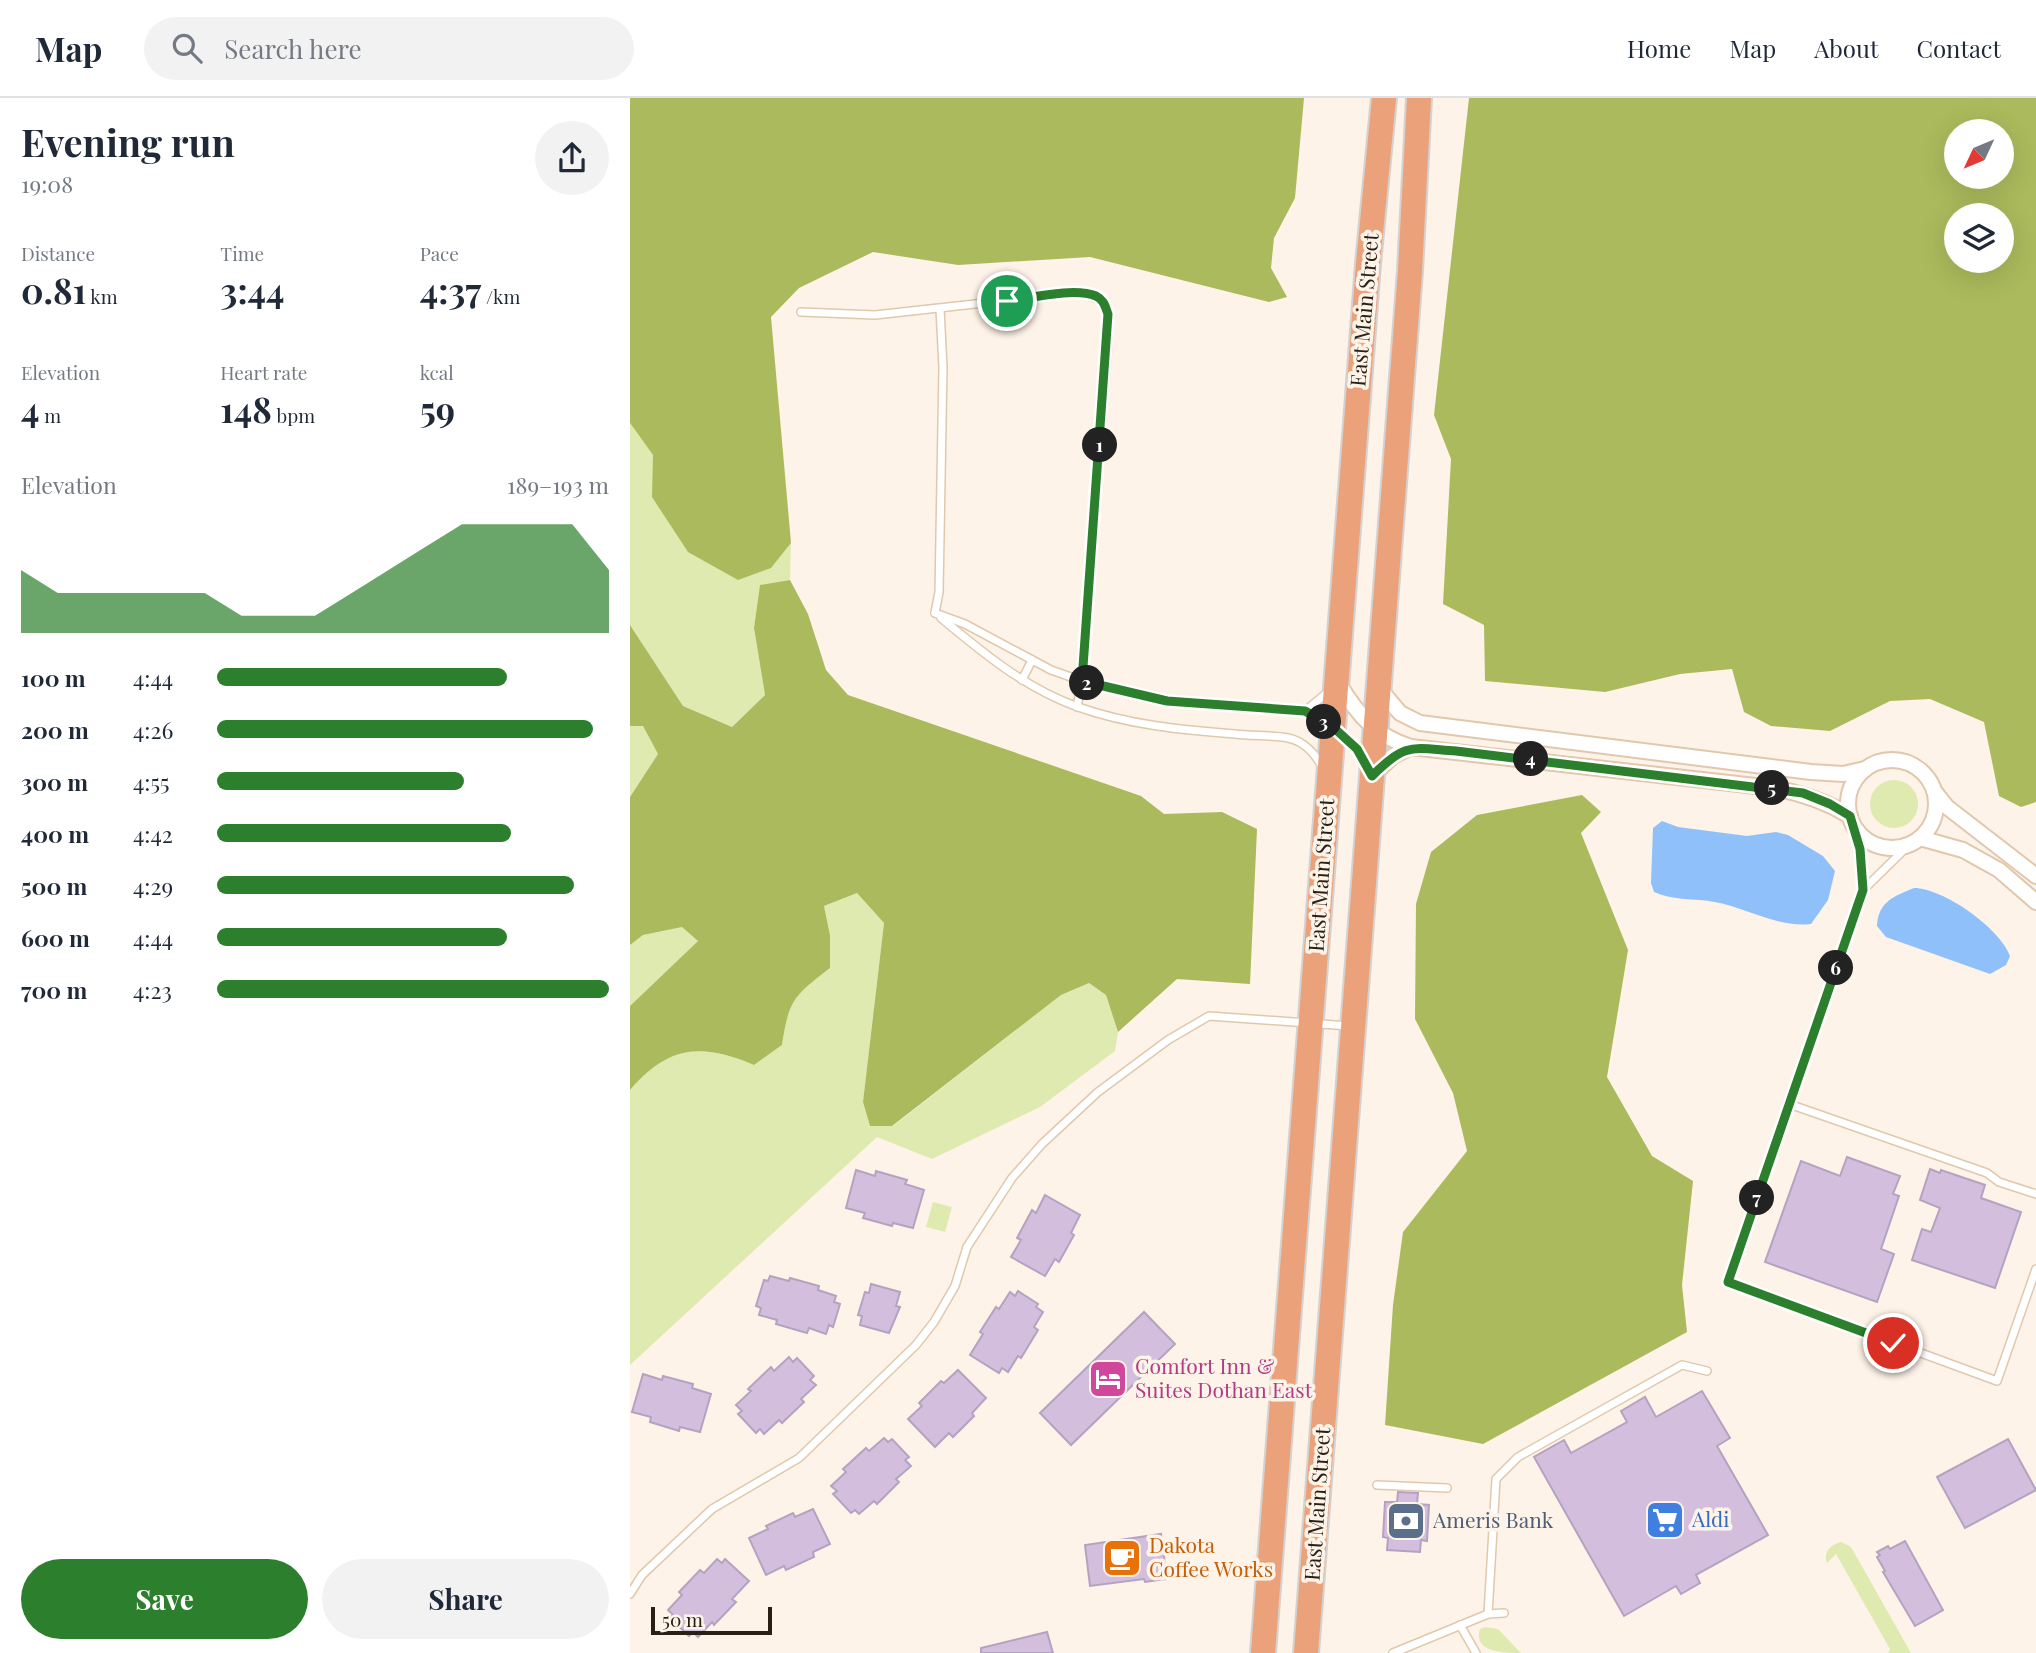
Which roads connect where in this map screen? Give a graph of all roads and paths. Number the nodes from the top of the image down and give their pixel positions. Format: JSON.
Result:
{"nodes":[{"id":1,"x":1384,"y":98,"type":"edge"},
{"id":2,"x":1419,"y":98,"type":"edge"},
{"id":3,"x":940,"y":309,"type":"junction"},
{"id":4,"x":801,"y":312,"type":"dead end"},
{"id":5,"x":935,"y":613,"type":"junction"},
{"id":6,"x":1032,"y":660,"type":"junction"},
{"id":7,"x":1022,"y":680,"type":"junction"},
{"id":8,"x":1336,"y":680,"type":"junction"},
{"id":9,"x":1082,"y":681,"type":"junction"},
{"id":10,"x":1379,"y":686,"type":"junction"},
{"id":11,"x":1077,"y":706,"type":"junction"},
{"id":12,"x":1305,"y":711,"type":"junction"},
{"id":13,"x":1333,"y":727,"type":"junction"},
{"id":14,"x":1375,"y":731,"type":"junction"},
{"id":15,"x":1411,"y":747,"type":"junction"},
{"id":16,"x":1632,"y":751,"type":"junction"},
{"id":17,"x":1865,"y":769,"type":"junction"},
{"id":18,"x":1630,"y":770,"type":"junction"},
{"id":19,"x":1372,"y":776,"type":"junction"},
{"id":20,"x":1328,"y":779,"type":"junction"},
{"id":21,"x":1934,"y":791,"type":"junction"},
{"id":22,"x":1852,"y":821,"type":"junction"},
{"id":23,"x":1915,"y":841,"type":"junction"},
{"id":24,"x":2036,"y":876,"type":"edge"},
{"id":25,"x":1863,"y":890,"type":"junction"},
{"id":26,"x":2036,"y":902,"type":"edge"},
{"id":27,"x":1311,"y":1023,"type":"junction"},
{"id":28,"x":1353,"y":1026,"type":"junction"},
{"id":29,"x":1789,"y":1104,"type":"junction"},
{"id":30,"x":2036,"y":1194,"type":"edge"},
{"id":31,"x":2036,"y":1269,"type":"edge"},
{"id":32,"x":1707,"y":1371,"type":"dead end"},
{"id":33,"x":1377,"y":1485,"type":"dead end"},
{"id":34,"x":1447,"y":1488,"type":"dead end"},
{"id":35,"x":630,"y":1594,"type":"edge"},
{"id":36,"x":1504,"y":1613,"type":"dead end"},
{"id":37,"x":1488,"y":1614,"type":"junction"},
{"id":38,"x":1460,"y":1625,"type":"junction"},
{"id":39,"x":1264,"y":1653,"type":"edge"},
{"id":40,"x":1306,"y":1653,"type":"edge"},
{"id":41,"x":1393,"y":1653,"type":"edge"},
{"id":42,"x":1476,"y":1653,"type":"edge"}],
"edges":[{"from":1,"to":8,"type":"highway","name":"East Main Street"},
{"from":2,"to":10,"type":"highway","name":"East Main Street"},
{"from":3,"to":4,"type":"lane"},
{"from":3,"to":5,"type":"lane"},
{"from":3,"to":9,"type":"lane"},
{"from":5,"to":6,"type":"lane"},
{"from":5,"to":7,"type":"lane"},
{"from":6,"to":7,"type":"lane"},
{"from":6,"to":9,"type":"lane"},
{"from":7,"to":11,"type":"lane"},
{"from":8,"to":12,"type":"lane"},
{"from":8,"to":13,"type":"highway","name":"East Main Street"},
{"from":8,"to":14,"type":"street"},
{"from":9,"to":11,"type":"lane"},
{"from":9,"to":12,"type":"lane"},
{"from":10,"to":14,"type":"highway","name":"East Main Street"},
{"from":10,"to":16,"type":"street"},
{"from":11,"to":20,"type":"lane"},
{"from":12,"to":13,"type":"lane"},
{"from":13,"to":19,"type":"lane"},
{"from":13,"to":20,"type":"highway","name":"East Main Street"},
{"from":14,"to":15,"type":"street"},
{"from":14,"to":19,"type":"highway","name":"East Main Street"},
{"from":15,"to":18,"type":"street"},
{"from":15,"to":19,"type":"street"},
{"from":16,"to":17,"type":"street"},
{"from":16,"to":18,"type":"lane"},
{"from":17,"to":21,"type":"street"},
{"from":17,"to":22,"type":"street"},
{"from":18,"to":22,"type":"street"},
{"from":19,"to":28,"type":"highway","name":"East Main Street"},
{"from":20,"to":27,"type":"highway","name":"East Main Street"},
{"from":21,"to":23,"type":"street"},
{"from":21,"to":24,"type":"street"},
{"from":22,"to":23,"type":"street"},
{"from":22,"to":25,"type":"lane"},
{"from":23,"to":25,"type":"lane"},
{"from":23,"to":26,"type":"street"},
{"from":25,"to":29,"type":"lane"},
{"from":27,"to":28,"type":"lane"},
{"from":27,"to":35,"type":"lane"},
{"from":27,"to":39,"type":"highway","name":"East Main Street"},
{"from":28,"to":40,"type":"highway","name":"East Main Street"},
{"from":29,"to":30,"type":"lane"},
{"from":29,"to":31,"type":"lane"},
{"from":32,"to":37,"type":"lane"},
{"from":33,"to":34,"type":"lane"},
{"from":36,"to":37,"type":"lane"},
{"from":37,"to":38,"type":"lane"},
{"from":38,"to":41,"type":"lane"},
{"from":38,"to":42,"type":"lane"}]}
